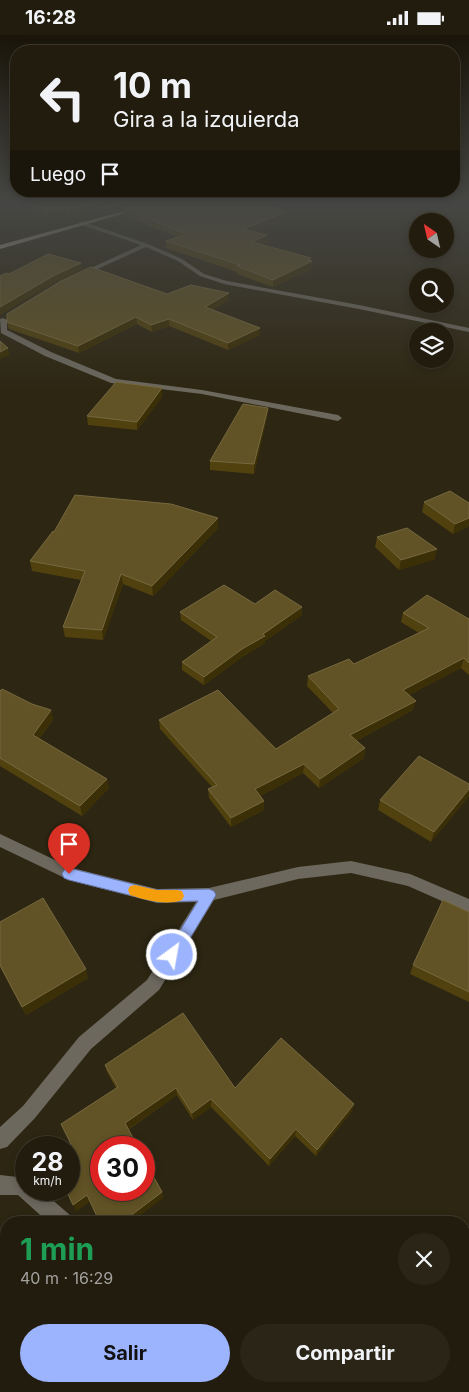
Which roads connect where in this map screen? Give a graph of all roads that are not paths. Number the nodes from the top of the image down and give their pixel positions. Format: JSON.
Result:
{"nodes":[{"id":1,"x":104,"y":264,"type":"edge"},
{"id":2,"x":186,"y":264,"type":"edge"},
{"id":3,"x":74,"y":278,"type":"edge"},
{"id":4,"x":4,"y":319,"type":"edge"},
{"id":5,"x":469,"y":330,"type":"edge"},
{"id":6,"x":338,"y":418,"type":"dead end"},
{"id":7,"x":0,"y":840,"type":"edge"},
{"id":8,"x":209,"y":895,"type":"junction"},
{"id":9,"x":469,"y":906,"type":"edge"},
{"id":10,"x":0,"y":1141,"type":"edge"},
{"id":11,"x":0,"y":1185,"type":"edge"},
{"id":12,"x":15,"y":1186,"type":"edge"},
{"id":13,"x":39,"y":1201,"type":"edge"},
{"id":14,"x":56,"y":1216,"type":"edge"}],
"edges":[{"from":1,"to":3,"type":"street"},
{"from":2,"to":5,"type":"street"},
{"from":4,"to":6,"type":"street"},
{"from":7,"to":8,"type":"street"},
{"from":8,"to":9,"type":"street"},
{"from":8,"to":10,"type":"street"},
{"from":11,"to":12,"type":"street"},
{"from":13,"to":14,"type":"street"}]}
